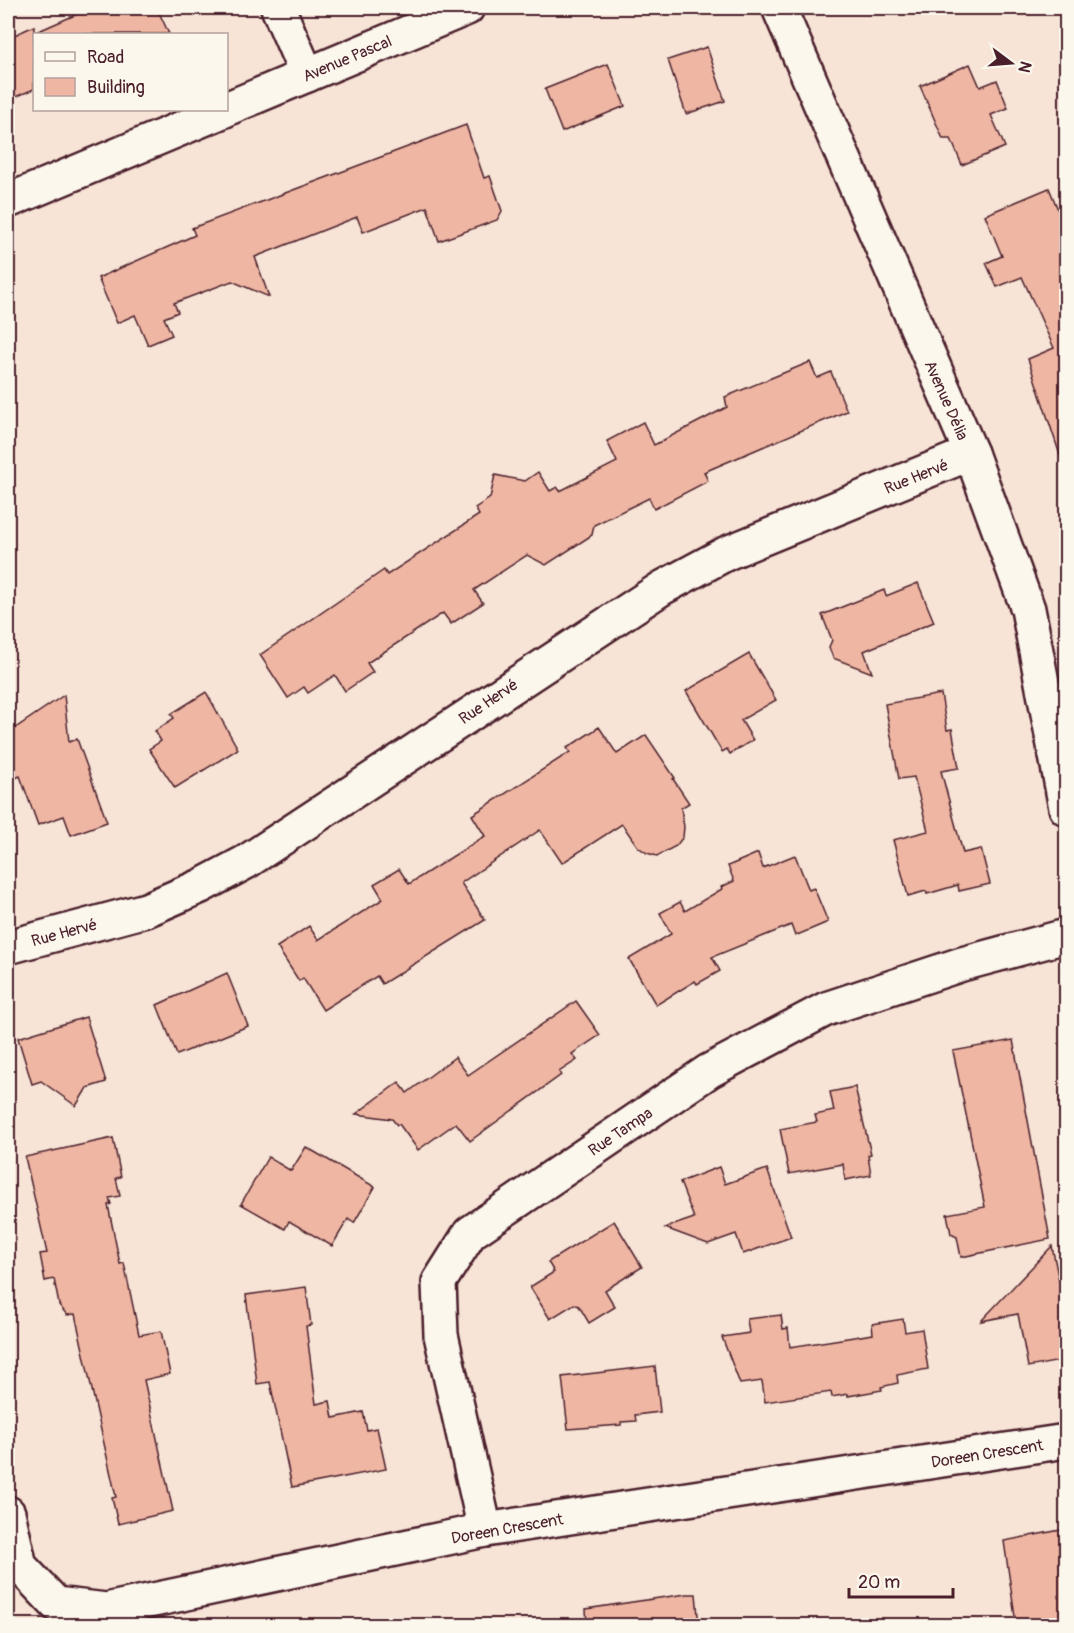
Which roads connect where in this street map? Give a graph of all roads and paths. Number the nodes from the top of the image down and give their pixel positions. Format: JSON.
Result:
{"nodes":[{"id":1,"x":278,"y":8,"type":"edge"},
{"id":2,"x":467,"y":8,"type":"edge"},
{"id":3,"x":778,"y":8,"type":"edge"},
{"id":4,"x":307,"y":75,"type":"junction"},
{"id":5,"x":228,"y":108,"type":"edge"},
{"id":6,"x":221,"y":111,"type":"edge"},
{"id":7,"x":8,"y":201,"type":"edge"},
{"id":8,"x":971,"y":453,"type":"junction"},
{"id":9,"x":1066,"y":808,"type":"edge"},
{"id":10,"x":1066,"y":936,"type":"edge"},
{"id":11,"x":8,"y":947,"type":"edge"},
{"id":12,"x":1066,"y":1441,"type":"edge"},
{"id":13,"x":8,"y":1513,"type":"edge"},
{"id":14,"x":485,"y":1530,"type":"junction"}],
"edges":[{"from":1,"to":4,"type":"street"},
{"from":2,"to":4,"type":"street","name":"Avenue Pascal"},
{"from":3,"to":8,"type":"street","name":"Avenue Délia"},
{"from":4,"to":5,"type":"street","name":"Avenue Pascal"},
{"from":6,"to":7,"type":"street","name":"Avenue Pascal"},
{"from":8,"to":9,"type":"street","name":"Avenue Délia"},
{"from":8,"to":11,"type":"street","name":"Rue Hervé"},
{"from":10,"to":14,"type":"street","name":"Rue Tampa"},
{"from":12,"to":14,"type":"street","name":"Doreen Crescent"},
{"from":13,"to":14,"type":"street","name":"Doreen Crescent"}]}
